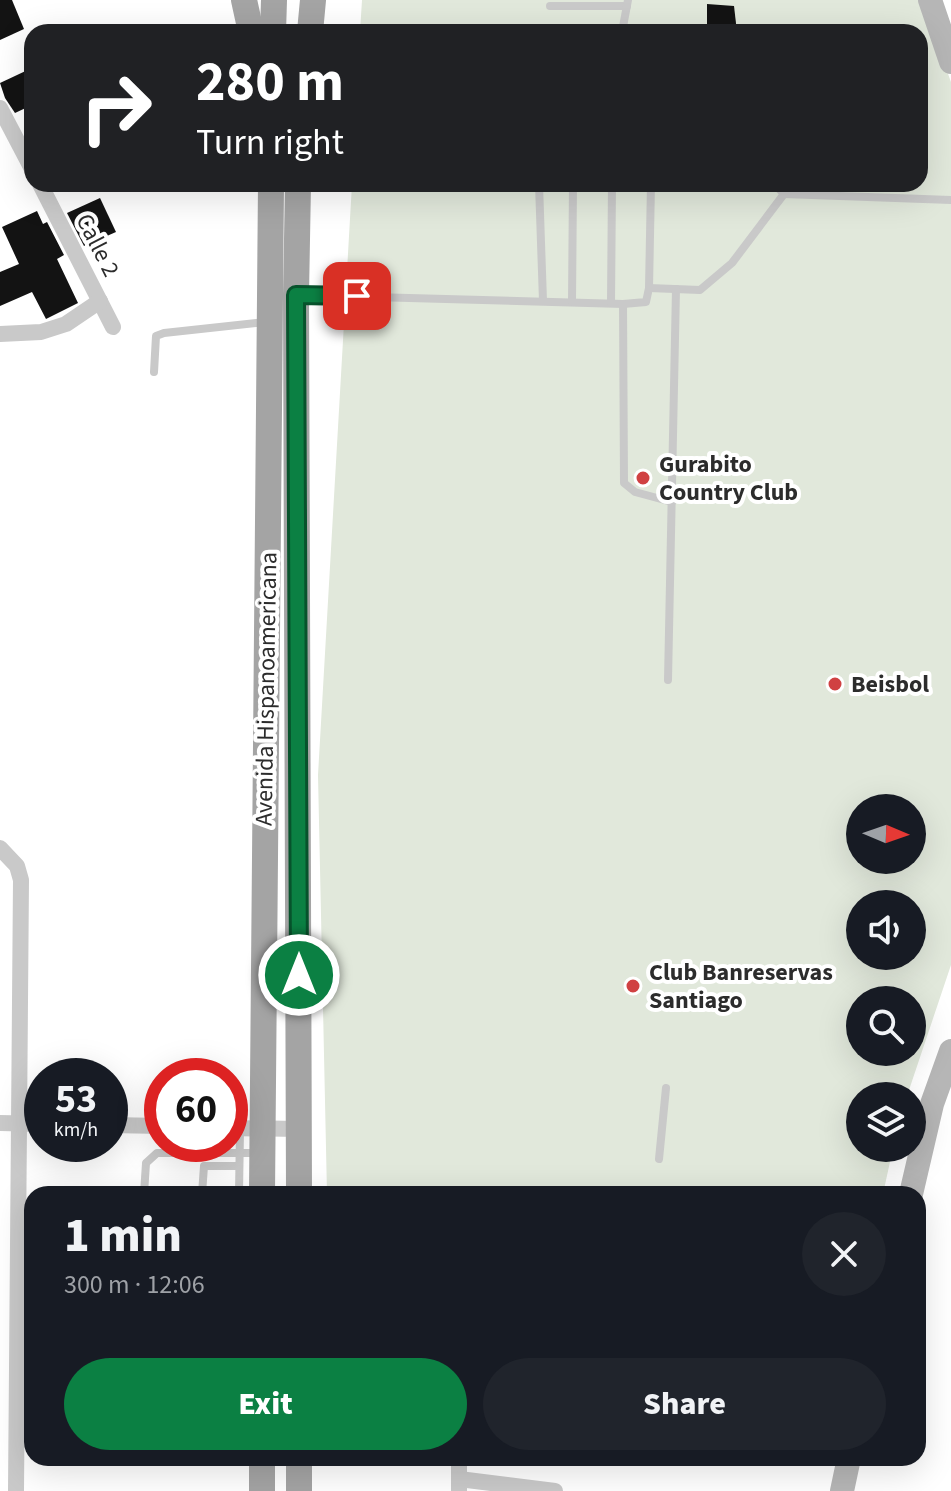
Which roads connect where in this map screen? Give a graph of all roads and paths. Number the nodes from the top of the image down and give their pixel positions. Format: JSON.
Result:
{"nodes":[{"id":1,"x":244,"y":0,"type":"edge"},
{"id":2,"x":274,"y":0,"type":"edge"},
{"id":3,"x":304,"y":0,"type":"edge"},
{"id":4,"x":313,"y":0,"type":"edge"},
{"id":5,"x":930,"y":0,"type":"edge"},
{"id":6,"x":627,"y":3,"type":"edge"},
{"id":7,"x":550,"y":6,"type":"dead end"},
{"id":8,"x":249,"y":24,"type":"edge"},
{"id":9,"x":273,"y":24,"type":"edge"},
{"id":10,"x":303,"y":24,"type":"edge"},
{"id":11,"x":311,"y":24,"type":"edge"},
{"id":12,"x":623,"y":24,"type":"edge"},
{"id":13,"x":945,"y":33,"type":"edge"},
{"id":14,"x":951,"y":62,"type":"edge"},
{"id":15,"x":0,"y":108,"type":"edge"},
{"id":16,"x":24,"y":154,"type":"edge"},
{"id":17,"x":44,"y":192,"type":"edge"},
{"id":18,"x":272,"y":192,"type":"edge"},
{"id":19,"x":297,"y":192,"type":"edge"},
{"id":20,"x":539,"y":192,"type":"edge"},
{"id":21,"x":573,"y":192,"type":"edge"},
{"id":22,"x":612,"y":192,"type":"edge"},
{"id":23,"x":651,"y":192,"type":"edge"},
{"id":24,"x":784,"y":194,"type":"joint"},
{"id":25,"x":951,"y":200,"type":"edge"},
{"id":26,"x":649,"y":288,"type":"junction"},
{"id":27,"x":676,"y":289,"type":"junction"},
{"id":28,"x":283,"y":295,"type":"junction"},
{"id":29,"x":100,"y":301,"type":"junction"},
{"id":30,"x":543,"y":301,"type":"junction"},
{"id":31,"x":572,"y":302,"type":"junction"},
{"id":32,"x":611,"y":303,"type":"junction"},
{"id":33,"x":623,"y":304,"type":"junction"},
{"id":34,"x":270,"y":322,"type":"junction"},
{"id":35,"x":113,"y":327,"type":"dead end"},
{"id":36,"x":0,"y":334,"type":"edge"},
{"id":37,"x":154,"y":372,"type":"dead end"},
{"id":38,"x":672,"y":502,"type":"junction"},
{"id":39,"x":668,"y":680,"type":"dead end"},
{"id":40,"x":0,"y":848,"type":"edge"},
{"id":41,"x":949,"y":1062,"type":"edge"},
{"id":42,"x":666,"y":1088,"type":"dead end"},
{"id":43,"x":248,"y":1103,"type":"edge"},
{"id":44,"x":0,"y":1123,"type":"edge"},
{"id":45,"x":19,"y":1123,"type":"junction"},
{"id":46,"x":24,"y":1123,"type":"edge"},
{"id":47,"x":299,"y":1129,"type":"junction"},
{"id":48,"x":248,"y":1139,"type":"edge"},
{"id":49,"x":248,"y":1143,"type":"edge"},
{"id":50,"x":659,"y":1159,"type":"dead end"},
{"id":51,"x":147,"y":1162,"type":"edge"},
{"id":52,"x":240,"y":1162,"type":"edge"},
{"id":53,"x":239,"y":1166,"type":"junction"},
{"id":54,"x":145,"y":1186,"type":"edge"},
{"id":55,"x":203,"y":1186,"type":"edge"},
{"id":56,"x":239,"y":1186,"type":"edge"},
{"id":57,"x":260,"y":1186,"type":"edge"},
{"id":58,"x":299,"y":1186,"type":"edge"},
{"id":59,"x":913,"y":1186,"type":"edge"},
{"id":60,"x":262,"y":1466,"type":"edge"},
{"id":61,"x":299,"y":1466,"type":"edge"},
{"id":62,"x":847,"y":1466,"type":"edge"},
{"id":63,"x":459,"y":1485,"type":"edge"},
{"id":64,"x":16,"y":1491,"type":"edge"},
{"id":65,"x":262,"y":1491,"type":"edge"},
{"id":66,"x":299,"y":1491,"type":"edge"},
{"id":67,"x":555,"y":1491,"type":"edge"},
{"id":68,"x":842,"y":1491,"type":"edge"}],
"edges":[{"from":1,"to":8,"type":"main road"},
{"from":2,"to":9,"type":"main road"},
{"from":3,"to":10,"type":"main road"},
{"from":4,"to":11,"type":"main road"},
{"from":5,"to":13,"type":"street"},
{"from":6,"to":7,"type":"lane"},
{"from":6,"to":12,"type":"lane"},
{"from":13,"to":14,"type":"street"},
{"from":15,"to":16,"type":"street"},
{"from":17,"to":29,"type":"street","name":"Calle 2"},
{"from":18,"to":28,"type":"main road","name":"Avenida Hispanoamericana"},
{"from":19,"to":28,"type":"main road","name":"Avenida Hispanoamericana"},
{"from":20,"to":30,"type":"lane"},
{"from":21,"to":31,"type":"lane"},
{"from":22,"to":32,"type":"lane"},
{"from":23,"to":26,"type":"lane"},
{"from":24,"to":25,"type":"lane"},
{"from":24,"to":27,"type":"lane"},
{"from":26,"to":27,"type":"lane"},
{"from":26,"to":33,"type":"lane"},
{"from":27,"to":38,"type":"lane"},
{"from":28,"to":30,"type":"lane"},
{"from":28,"to":34,"type":"main road","name":"Avenida Hispanoamericana"},
{"from":28,"to":47,"type":"main road","name":"Avenida Hispanoamericana"},
{"from":29,"to":35,"type":"street","name":"Calle 2"},
{"from":29,"to":36,"type":"street"},
{"from":30,"to":31,"type":"lane"},
{"from":31,"to":32,"type":"lane"},
{"from":32,"to":33,"type":"lane"},
{"from":33,"to":38,"type":"lane"},
{"from":34,"to":37,"type":"lane"},
{"from":34,"to":43,"type":"main road","name":"Avenida Hispanoamericana"},
{"from":38,"to":39,"type":"lane"},
{"from":40,"to":45,"type":"street"},
{"from":41,"to":59,"type":"street"},
{"from":42,"to":50,"type":"lane"},
{"from":44,"to":45,"type":"street"},
{"from":45,"to":46,"type":"street"},
{"from":45,"to":64,"type":"street"},
{"from":47,"to":48,"type":"street"},
{"from":47,"to":58,"type":"main road","name":"Avenida Hispanoamericana"},
{"from":49,"to":57,"type":"main road","name":"Avenida Hispanoamericana"},
{"from":51,"to":54,"type":"lane"},
{"from":52,"to":53,"type":"lane"},
{"from":53,"to":55,"type":"lane"},
{"from":53,"to":56,"type":"lane"},
{"from":60,"to":65,"type":"main road"},
{"from":61,"to":66,"type":"main road"},
{"from":62,"to":68,"type":"street"},
{"from":63,"to":67,"type":"street"}]}
